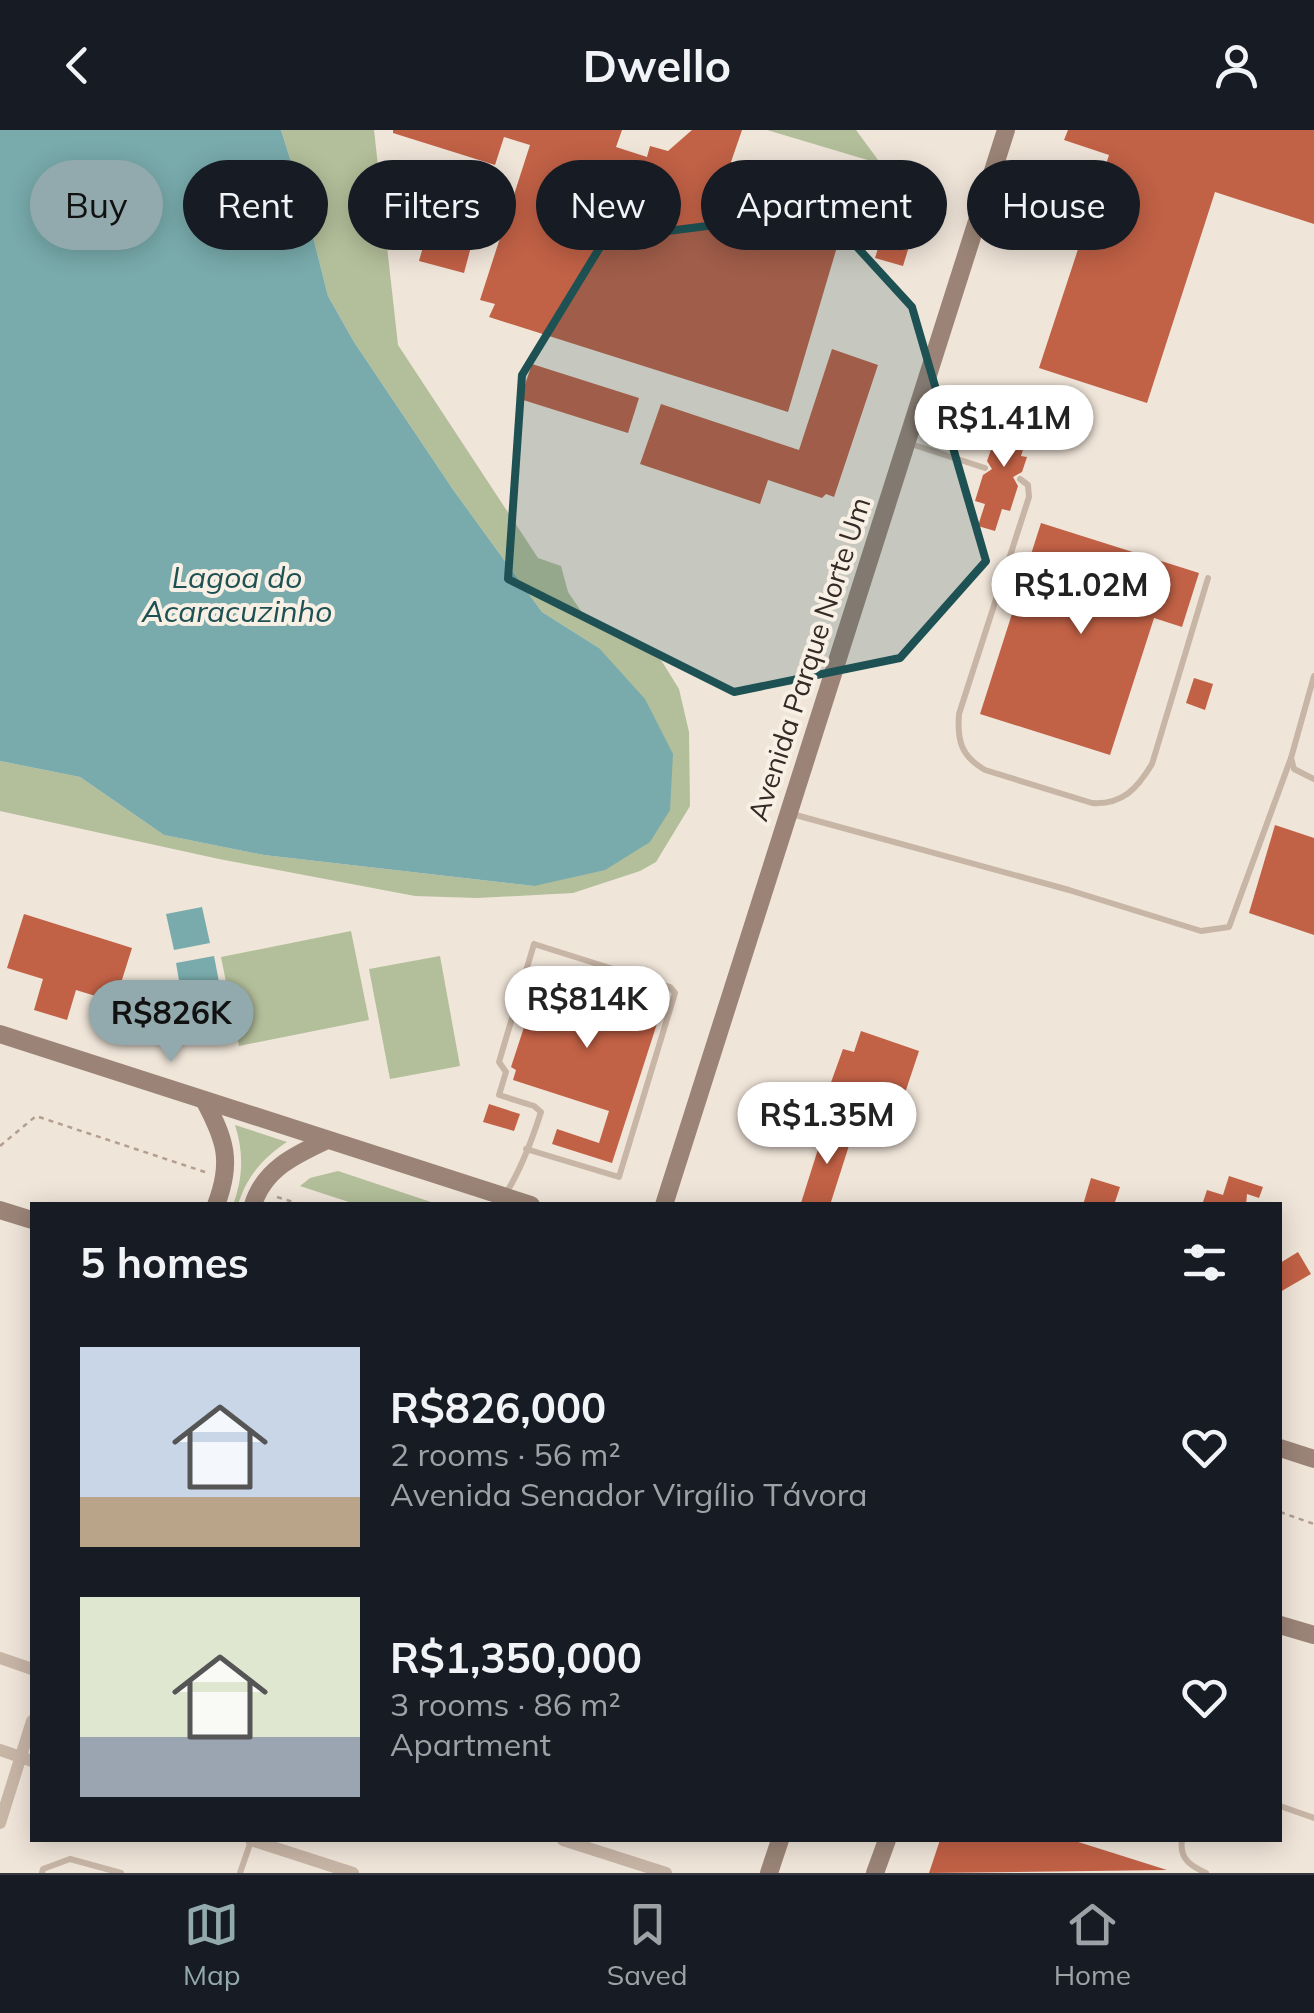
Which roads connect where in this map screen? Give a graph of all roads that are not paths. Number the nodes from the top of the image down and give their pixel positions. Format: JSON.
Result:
{"nodes":[{"id":1,"x":1006,"y":130,"type":"edge"},
{"id":2,"x":907,"y":443,"type":"junction"},
{"id":3,"x":985,"y":468,"type":"dead end"},
{"id":4,"x":1020,"y":479,"type":"dead end"},
{"id":5,"x":1208,"y":578,"type":"dead end"},
{"id":6,"x":1314,"y":676,"type":"edge"},
{"id":7,"x":1291,"y":758,"type":"junction"},
{"id":8,"x":1314,"y":779,"type":"edge"},
{"id":9,"x":789,"y":813,"type":"junction"},
{"id":10,"x":0,"y":1034,"type":"edge"},
{"id":11,"x":204,"y":1100,"type":"junction"},
{"id":12,"x":327,"y":1140,"type":"junction"},
{"id":13,"x":526,"y":1149,"type":"junction"},
{"id":14,"x":504,"y":1196,"type":"junction"},
{"id":15,"x":256,"y":1198,"type":"edge"},
{"id":16,"x":217,"y":1202,"type":"edge"},
{"id":17,"x":522,"y":1202,"type":"edge"},
{"id":18,"x":665,"y":1202,"type":"edge"},
{"id":19,"x":0,"y":1210,"type":"edge"},
{"id":20,"x":30,"y":1219,"type":"edge"},
{"id":21,"x":1282,"y":1449,"type":"edge"},
{"id":22,"x":1314,"y":1459,"type":"edge"},
{"id":23,"x":1282,"y":1626,"type":"edge"},
{"id":24,"x":1314,"y":1636,"type":"edge"},
{"id":25,"x":0,"y":1658,"type":"edge"},
{"id":26,"x":30,"y":1668,"type":"edge"},
{"id":27,"x":0,"y":1750,"type":"edge"},
{"id":28,"x":27,"y":1759,"type":"edge"},
{"id":29,"x":1282,"y":1807,"type":"edge"},
{"id":30,"x":1314,"y":1818,"type":"edge"},
{"id":31,"x":0,"y":1823,"type":"edge"},
{"id":32,"x":250,"y":1842,"type":"edge"},
{"id":33,"x":257,"y":1842,"type":"edge"},
{"id":34,"x":569,"y":1842,"type":"edge"},
{"id":35,"x":779,"y":1842,"type":"edge"},
{"id":36,"x":886,"y":1842,"type":"edge"},
{"id":37,"x":1182,"y":1842,"type":"edge"},
{"id":38,"x":42,"y":1873,"type":"edge"},
{"id":39,"x":121,"y":1873,"type":"edge"},
{"id":40,"x":240,"y":1873,"type":"edge"},
{"id":41,"x":353,"y":1873,"type":"edge"},
{"id":42,"x":666,"y":1873,"type":"edge"},
{"id":43,"x":769,"y":1873,"type":"edge"},
{"id":44,"x":875,"y":1873,"type":"edge"},
{"id":45,"x":1206,"y":1873,"type":"edge"}],
"edges":[{"from":1,"to":2,"type":"street","name":"Avenida Parque Norte Um"},
{"from":2,"to":3,"type":"lane"},
{"from":2,"to":9,"type":"street","name":"Avenida Parque Norte Um"},
{"from":4,"to":5,"type":"lane"},
{"from":6,"to":7,"type":"lane"},
{"from":7,"to":8,"type":"lane"},
{"from":7,"to":9,"type":"lane"},
{"from":9,"to":18,"type":"street","name":"Avenida Parque Norte Um"},
{"from":10,"to":11,"type":"street"},
{"from":11,"to":12,"type":"street"},
{"from":11,"to":16,"type":"street"},
{"from":12,"to":14,"type":"street"},
{"from":12,"to":15,"type":"street"},
{"from":13,"to":13,"type":"lane"},
{"from":13,"to":14,"type":"lane"},
{"from":14,"to":17,"type":"street"},
{"from":19,"to":20,"type":"street"},
{"from":21,"to":22,"type":"street"},
{"from":23,"to":24,"type":"street"},
{"from":25,"to":26,"type":"street"},
{"from":27,"to":28,"type":"street"},
{"from":28,"to":31,"type":"street"},
{"from":29,"to":30,"type":"lane"},
{"from":32,"to":40,"type":"lane"},
{"from":33,"to":41,"type":"street"},
{"from":34,"to":42,"type":"street"},
{"from":35,"to":43,"type":"street"},
{"from":36,"to":44,"type":"street"},
{"from":37,"to":45,"type":"lane"},
{"from":38,"to":39,"type":"lane"}]}
